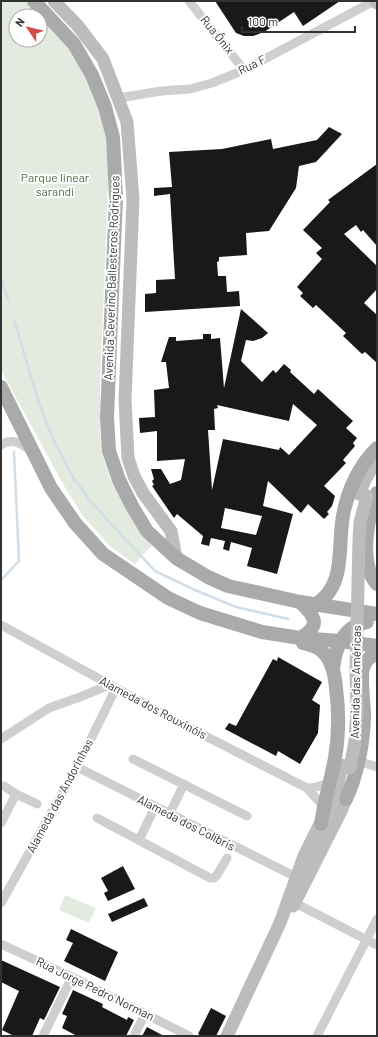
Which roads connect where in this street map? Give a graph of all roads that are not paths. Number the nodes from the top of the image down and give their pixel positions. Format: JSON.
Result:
{"nodes":[{"id":1,"x":34,"y":1,"type":"edge"},
{"id":2,"x":54,"y":1,"type":"edge"},
{"id":3,"x":189,"y":1,"type":"edge"},
{"id":4,"x":376,"y":2,"type":"edge"},
{"id":5,"x":244,"y":70,"type":"junction"},
{"id":6,"x":119,"y":98,"type":"junction"},
{"id":7,"x":1,"y":387,"type":"edge"},
{"id":8,"x":1,"y":445,"type":"edge"},
{"id":9,"x":377,"y":448,"type":"edge"},
{"id":10,"x":32,"y":451,"type":"junction"},
{"id":11,"x":377,"y":459,"type":"edge"},
{"id":12,"x":377,"y":475,"type":"edge"},
{"id":13,"x":367,"y":494,"type":"edge"},
{"id":14,"x":176,"y":558,"type":"junction"},
{"id":15,"x":377,"y":584,"type":"edge"},
{"id":16,"x":300,"y":602,"type":"junction"},
{"id":17,"x":315,"y":604,"type":"junction"},
{"id":18,"x":377,"y":614,"type":"edge"},
{"id":19,"x":377,"y":622,"type":"edge"},
{"id":20,"x":1,"y":625,"type":"edge"},
{"id":21,"x":262,"y":632,"type":"junction"},
{"id":22,"x":300,"y":638,"type":"junction"},
{"id":23,"x":340,"y":641,"type":"junction"},
{"id":24,"x":377,"y":646,"type":"edge"},
{"id":25,"x":377,"y":653,"type":"edge"},
{"id":26,"x":333,"y":669,"type":"junction"},
{"id":27,"x":112,"y":686,"type":"junction"},
{"id":28,"x":1,"y":739,"type":"edge"},
{"id":29,"x":133,"y":759,"type":"dead end"},
{"id":30,"x":350,"y":765,"type":"junction"},
{"id":31,"x":77,"y":767,"type":"junction"},
{"id":32,"x":377,"y":767,"type":"edge"},
{"id":33,"x":330,"y":782,"type":"junction"},
{"id":34,"x":184,"y":784,"type":"junction"},
{"id":35,"x":4,"y":786,"type":"dead end"},
{"id":36,"x":307,"y":788,"type":"junction"},
{"id":37,"x":16,"y":794,"type":"junction"},
{"id":38,"x":346,"y":800,"type":"joint"},
{"id":39,"x":37,"y":804,"type":"dead end"},
{"id":40,"x":323,"y":806,"type":"junction"},
{"id":41,"x":155,"y":807,"type":"junction"},
{"id":42,"x":170,"y":814,"type":"junction"},
{"id":43,"x":247,"y":816,"type":"dead end"},
{"id":44,"x":97,"y":818,"type":"dead end"},
{"id":45,"x":1,"y":823,"type":"edge"},
{"id":46,"x":321,"y":824,"type":"junction"},
{"id":47,"x":139,"y":840,"type":"junction"},
{"id":48,"x":227,"y":858,"type":"dead end"},
{"id":49,"x":296,"y":878,"type":"junction"},
{"id":50,"x":1,"y":903,"type":"edge"},
{"id":51,"x":295,"y":903,"type":"junction"},
{"id":52,"x":377,"y":919,"type":"edge"},
{"id":53,"x":280,"y":923,"type":"junction"},
{"id":54,"x":366,"y":940,"type":"junction"},
{"id":55,"x":1,"y":944,"type":"edge"},
{"id":56,"x":377,"y":945,"type":"edge"},
{"id":57,"x":72,"y":977,"type":"junction"},
{"id":58,"x":145,"y":1014,"type":"junction"},
{"id":59,"x":43,"y":1036,"type":"edge"},
{"id":60,"x":134,"y":1036,"type":"edge"},
{"id":61,"x":189,"y":1036,"type":"edge"},
{"id":62,"x":227,"y":1036,"type":"edge"},
{"id":63,"x":317,"y":1036,"type":"edge"}],
"edges":[{"from":1,"to":14,"type":"main road","name":"Avenida Severino Ballesteros Rodrigues"},
{"from":2,"to":6,"type":"main road","name":"Avenida Severino Ballesteros Rodrigues"},
{"from":3,"to":5,"type":"street","name":"Rua Ônix"},
{"from":4,"to":5,"type":"street","name":"Rua F"},
{"from":5,"to":6,"type":"street","name":"Rua F"},
{"from":6,"to":14,"type":"main road","name":"Avenida Severino Ballesteros Rodrigues"},
{"from":7,"to":10,"type":"main road"},
{"from":8,"to":10,"type":"street"},
{"from":9,"to":17,"type":"main road"},
{"from":10,"to":21,"type":"main road"},
{"from":11,"to":13,"type":"main road"},
{"from":12,"to":13,"type":"main road"},
{"from":13,"to":15,"type":"main road"},
{"from":13,"to":30,"type":"main road"},
{"from":14,"to":16,"type":"main road","name":"Avenida Severino Ballesteros Rodrigues"},
{"from":16,"to":17,"type":"main road","name":"Avenida Severino Ballesteros Rodrigues"},
{"from":16,"to":22,"type":"main road"},
{"from":17,"to":18,"type":"main road","name":"Avenida Severino Ballesteros Rodrigues"},
{"from":19,"to":23,"type":"main road"},
{"from":20,"to":27,"type":"street","name":"Alameda dos Rouxinóis"},
{"from":21,"to":22,"type":"main road"},
{"from":21,"to":26,"type":"main road"},
{"from":22,"to":23,"type":"main road"},
{"from":23,"to":24,"type":"main road"},
{"from":23,"to":26,"type":"main road"},
{"from":25,"to":30,"type":"main road"},
{"from":26,"to":33,"type":"main road"},
{"from":27,"to":28,"type":"street"},
{"from":27,"to":31,"type":"street","name":"Alameda das Andorinhas"},
{"from":27,"to":36,"type":"street","name":"Alameda dos Rouxinóis"},
{"from":29,"to":34,"type":"street"},
{"from":30,"to":32,"type":"street"},
{"from":30,"to":38,"type":"main road"},
{"from":30,"to":46,"type":"main road"},
{"from":31,"to":41,"type":"street","name":"Alameda dos Colíbris"},
{"from":31,"to":50,"type":"street","name":"Alameda das Andorinhas"},
{"from":33,"to":36,"type":"street"},
{"from":33,"to":40,"type":"main road"},
{"from":34,"to":42,"type":"street"},
{"from":34,"to":43,"type":"street"},
{"from":35,"to":37,"type":"street"},
{"from":36,"to":40,"type":"street","name":"Alameda dos Rouxinóis"},
{"from":37,"to":39,"type":"street"},
{"from":37,"to":45,"type":"street"},
{"from":38,"to":51,"type":"main road"},
{"from":40,"to":46,"type":"main road"},
{"from":41,"to":42,"type":"street","name":"Alameda dos Colíbris"},
{"from":41,"to":47,"type":"street"},
{"from":42,"to":49,"type":"street","name":"Alameda dos Colíbris"},
{"from":44,"to":47,"type":"street"},
{"from":46,"to":49,"type":"main road"},
{"from":47,"to":48,"type":"street"},
{"from":49,"to":53,"type":"main road"},
{"from":51,"to":53,"type":"main road"},
{"from":51,"to":54,"type":"street"},
{"from":52,"to":54,"type":"street"},
{"from":53,"to":62,"type":"main road"},
{"from":54,"to":56,"type":"street"},
{"from":54,"to":63,"type":"street"},
{"from":55,"to":57,"type":"street","name":"Rua Jorge Pedro Norman"},
{"from":57,"to":58,"type":"street","name":"Rua Jorge Pedro Norman"},
{"from":57,"to":59,"type":"street"},
{"from":58,"to":60,"type":"street"},
{"from":58,"to":61,"type":"street","name":"Rua Jorge Pedro Norman"}]}
